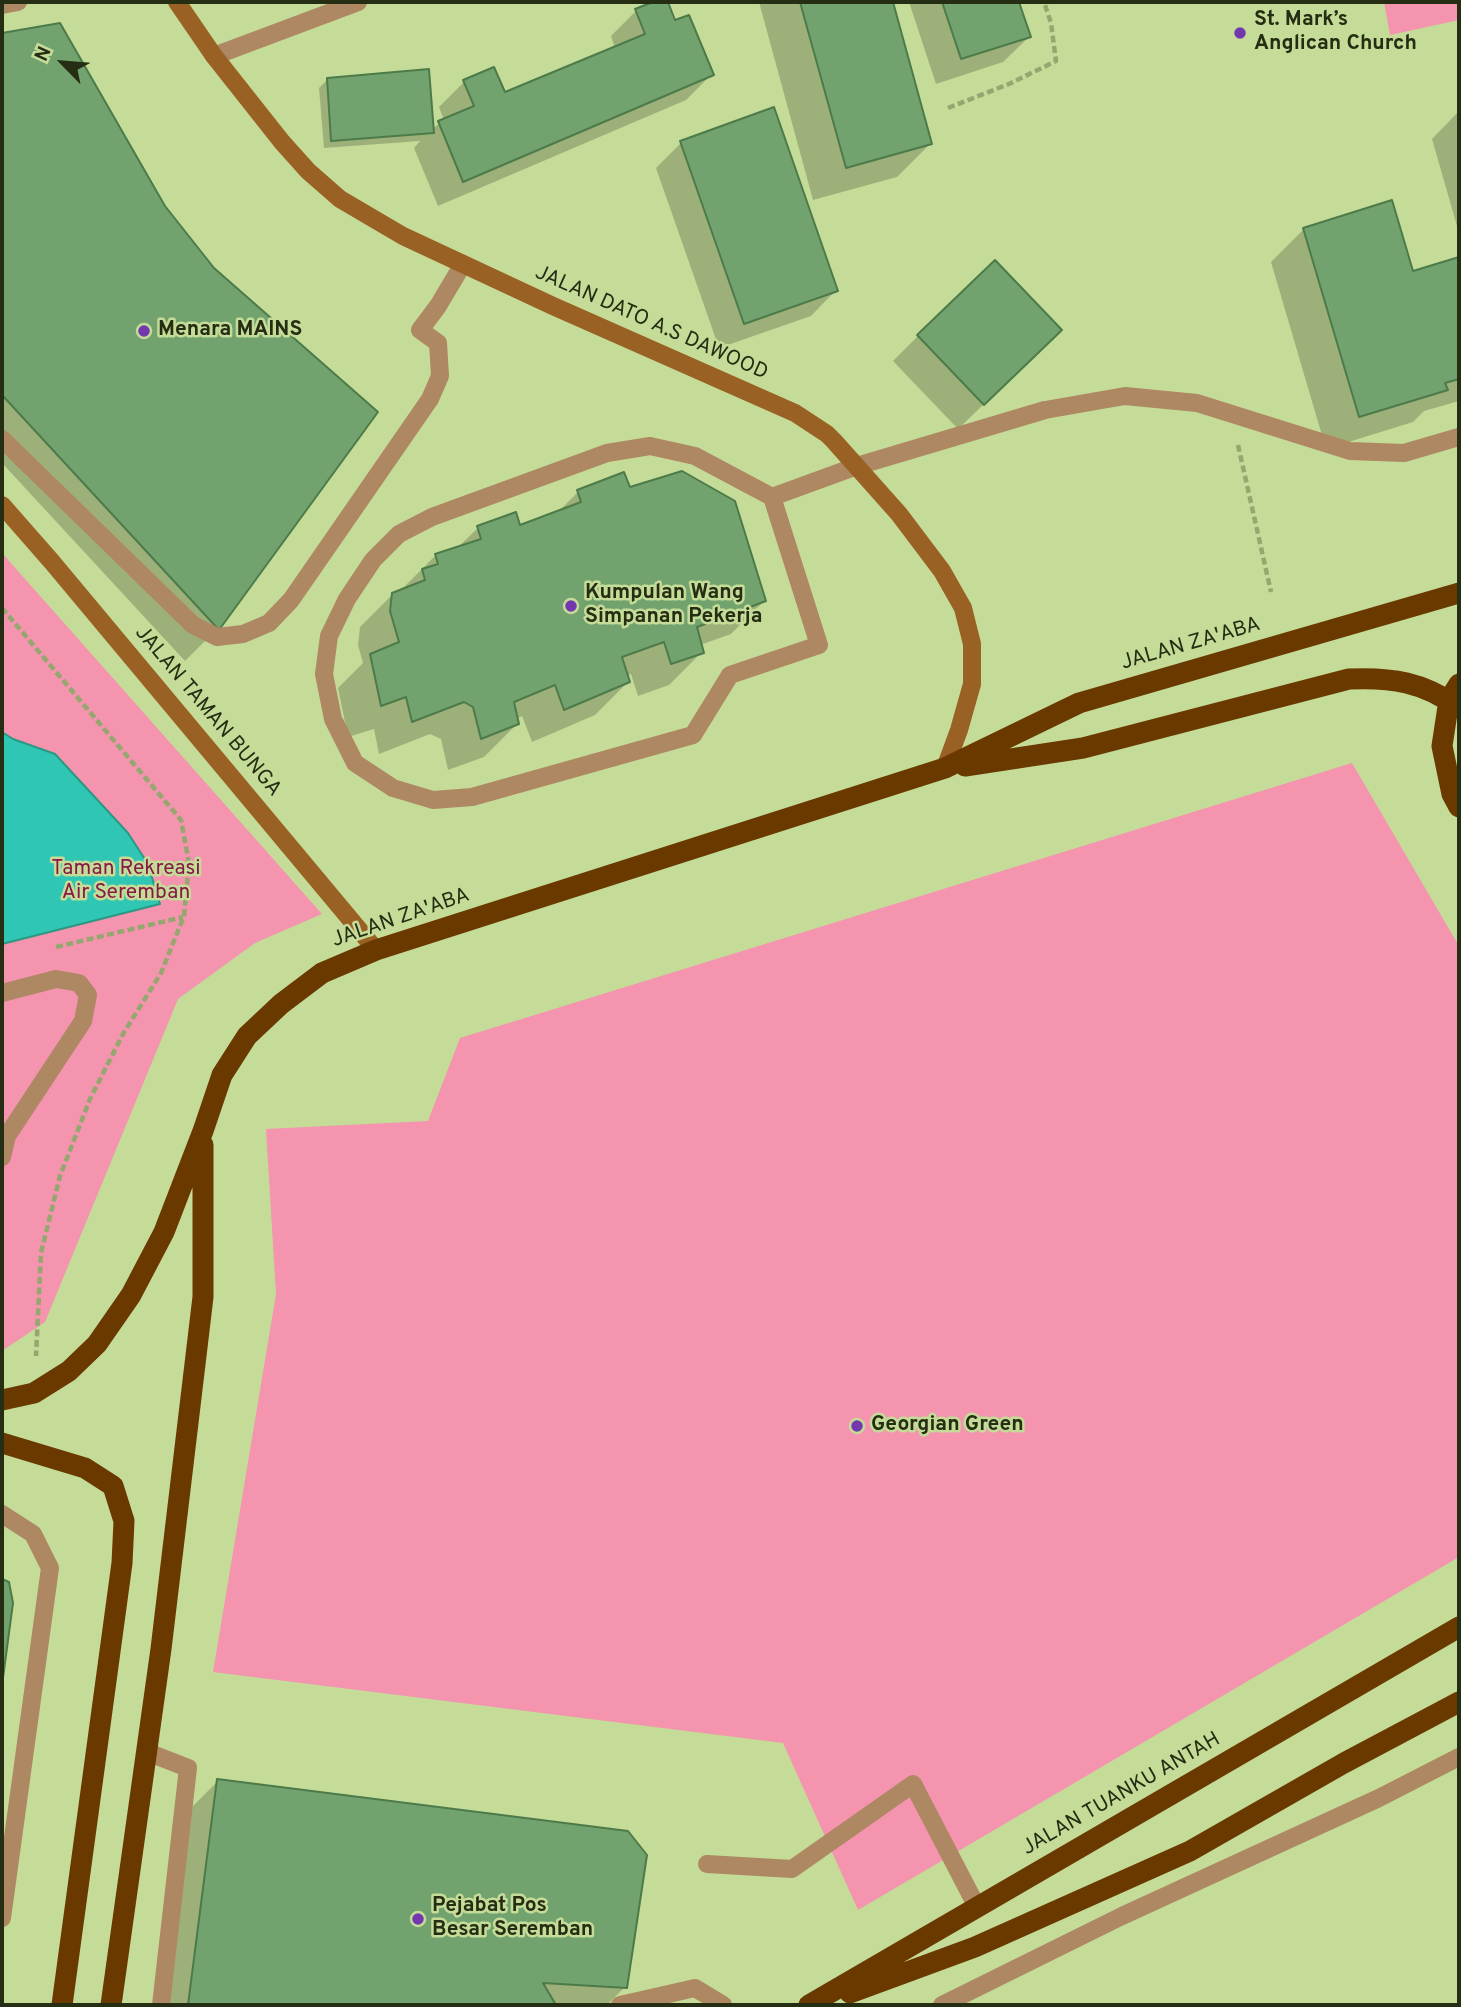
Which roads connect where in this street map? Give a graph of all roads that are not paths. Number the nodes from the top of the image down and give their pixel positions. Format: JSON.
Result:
{"nodes":[{"id":1,"x":18,"y":2,"type":"edge"},
{"id":2,"x":177,"y":2,"type":"edge"},
{"id":3,"x":358,"y":2,"type":"edge"},
{"id":4,"x":2,"y":5,"type":"edge"},
{"id":5,"x":214,"y":56,"type":"junction"},
{"id":6,"x":463,"y":264,"type":"junction"},
{"id":7,"x":1459,"y":437,"type":"edge"},
{"id":8,"x":2,"y":439,"type":"edge"},
{"id":9,"x":858,"y":466,"type":"junction"},
{"id":10,"x":772,"y":497,"type":"junction"},
{"id":11,"x":2,"y":505,"type":"edge"},
{"id":12,"x":1459,"y":593,"type":"edge"},
{"id":13,"x":1456,"y":697,"type":"edge"},
{"id":14,"x":945,"y":768,"type":"junction"},
{"id":15,"x":1459,"y":807,"type":"edge"},
{"id":16,"x":376,"y":950,"type":"junction"},
{"id":17,"x":2,"y":992,"type":"edge"},
{"id":18,"x":203,"y":1131,"type":"junction"},
{"id":19,"x":2,"y":1157,"type":"edge"},
{"id":20,"x":2,"y":1400,"type":"edge"},
{"id":21,"x":2,"y":1443,"type":"edge"},
{"id":22,"x":2,"y":1514,"type":"edge"},
{"id":23,"x":1459,"y":1627,"type":"edge"},
{"id":24,"x":1459,"y":1702,"type":"edge"},
{"id":25,"x":147,"y":1752,"type":"junction"},
{"id":26,"x":1459,"y":1757,"type":"edge"},
{"id":27,"x":707,"y":1864,"type":"dead end"},
{"id":28,"x":977,"y":1907,"type":"junction"},
{"id":29,"x":2,"y":1918,"type":"edge"},
{"id":30,"x":62,"y":2005,"type":"edge"},
{"id":31,"x":111,"y":2005,"type":"edge"},
{"id":32,"x":161,"y":2005,"type":"edge"},
{"id":33,"x":620,"y":2005,"type":"edge"},
{"id":34,"x":723,"y":2005,"type":"edge"},
{"id":35,"x":809,"y":2005,"type":"edge"},
{"id":36,"x":816,"y":2005,"type":"edge"},
{"id":37,"x":942,"y":2005,"type":"edge"}],
"edges":[{"from":1,"to":4,"type":"street"},
{"from":2,"to":5,"type":"street","name":"JALAN DATO A.S DAWOOD"},
{"from":3,"to":5,"type":"street"},
{"from":5,"to":6,"type":"street","name":"JALAN DATO A.S DAWOOD"},
{"from":6,"to":8,"type":"street"},
{"from":6,"to":9,"type":"street","name":"JALAN DATO A.S DAWOOD"},
{"from":7,"to":9,"type":"street"},
{"from":9,"to":10,"type":"street"},
{"from":9,"to":14,"type":"street","name":"JALAN DATO A.S DAWOOD"},
{"from":10,"to":10,"type":"street"},
{"from":11,"to":16,"type":"street","name":"JALAN TAMAN BUNGA"},
{"from":12,"to":14,"type":"highway","name":"JALAN ZA'ABA"},
{"from":13,"to":14,"type":"highway","name":"JALAN ZA'ABA"},
{"from":13,"to":15,"type":"highway"},
{"from":14,"to":16,"type":"highway","name":"JALAN ZA'ABA"},
{"from":16,"to":18,"type":"highway","name":"JALAN ZA'ABA"},
{"from":17,"to":19,"type":"street"},
{"from":18,"to":20,"type":"highway","name":"JALAN ZA'ABA"},
{"from":18,"to":25,"type":"highway"},
{"from":21,"to":30,"type":"highway"},
{"from":22,"to":29,"type":"street"},
{"from":23,"to":28,"type":"highway","name":"JALAN TUANKU ANTAH"},
{"from":24,"to":36,"type":"highway"},
{"from":25,"to":31,"type":"highway"},
{"from":25,"to":32,"type":"street"},
{"from":26,"to":37,"type":"street"},
{"from":27,"to":28,"type":"street"},
{"from":28,"to":35,"type":"highway","name":"JALAN TUANKU ANTAH"},
{"from":33,"to":34,"type":"street"}]}
